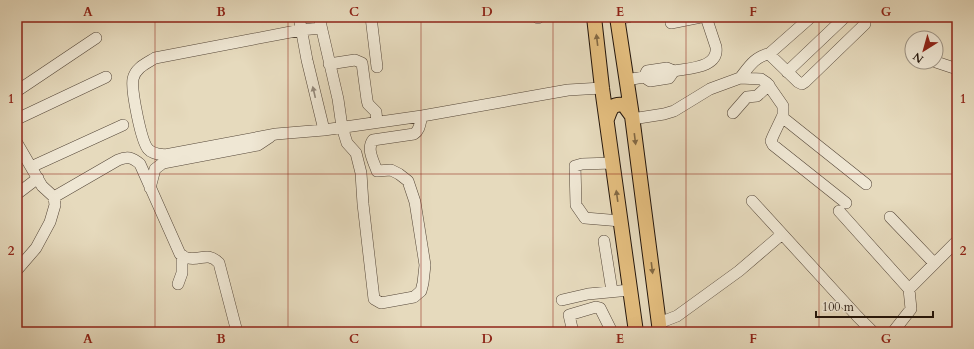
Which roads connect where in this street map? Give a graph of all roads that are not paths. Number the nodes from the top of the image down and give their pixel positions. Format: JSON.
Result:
{"nodes":[{"id":1,"x":299,"y":17,"type":"edge"},
{"id":2,"x":371,"y":17,"type":"edge"},
{"id":3,"x":594,"y":17,"type":"edge"},
{"id":4,"x":621,"y":17,"type":"edge"},
{"id":5,"x":701,"y":17,"type":"edge"},
{"id":6,"x":706,"y":17,"type":"edge"},
{"id":7,"x":811,"y":17,"type":"edge"},
{"id":8,"x":845,"y":17,"type":"edge"},
{"id":9,"x":863,"y":17,"type":"edge"},
{"id":10,"x":320,"y":22,"type":"edge"},
{"id":11,"x":671,"y":23,"type":"dead end"},
{"id":12,"x":302,"y":30,"type":"junction"},
{"id":13,"x":96,"y":38,"type":"dead end"},
{"id":14,"x":769,"y":54,"type":"junction"},
{"id":15,"x":329,"y":64,"type":"junction"},
{"id":16,"x":944,"y":65,"type":"edge"},
{"id":17,"x":377,"y":67,"type":"dead end"},
{"id":18,"x":957,"y":69,"type":"edge"},
{"id":19,"x":601,"y":70,"type":"junction"},
{"id":20,"x":787,"y":72,"type":"junction"},
{"id":21,"x":625,"y":74,"type":"junction"},
{"id":22,"x":106,"y":77,"type":"dead end"},
{"id":23,"x":740,"y":78,"type":"junction"},
{"id":24,"x":769,"y":85,"type":"junction"},
{"id":25,"x":602,"y":88,"type":"junction"},
{"id":26,"x":17,"y":91,"type":"edge"},
{"id":27,"x":732,"y":114,"type":"dead end"},
{"id":28,"x":422,"y":116,"type":"junction"},
{"id":29,"x":782,"y":117,"type":"junction"},
{"id":30,"x":632,"y":118,"type":"junction"},
{"id":31,"x":17,"y":119,"type":"edge"},
{"id":32,"x":607,"y":119,"type":"junction"},
{"id":33,"x":377,"y":122,"type":"junction"},
{"id":34,"x":123,"y":125,"type":"dead end"},
{"id":35,"x":342,"y":127,"type":"junction"},
{"id":36,"x":324,"y":130,"type":"junction"},
{"id":37,"x":276,"y":134,"type":"junction"},
{"id":38,"x":17,"y":143,"type":"edge"},
{"id":39,"x":613,"y":163,"type":"junction"},
{"id":40,"x":31,"y":167,"type":"junction"},
{"id":41,"x":378,"y":171,"type":"junction"},
{"id":42,"x":361,"y":173,"type":"junction"},
{"id":43,"x":38,"y":178,"type":"junction"},
{"id":44,"x":866,"y":184,"type":"dead end"},
{"id":45,"x":150,"y":188,"type":"junction"},
{"id":46,"x":17,"y":194,"type":"edge"},
{"id":47,"x":54,"y":197,"type":"junction"},
{"id":48,"x":752,"y":200,"type":"dead end"},
{"id":49,"x":890,"y":217,"type":"dead end"},
{"id":50,"x":620,"y":220,"type":"junction"},
{"id":51,"x":781,"y":235,"type":"junction"},
{"id":52,"x":604,"y":241,"type":"dead end"},
{"id":53,"x":956,"y":245,"type":"edge"},
{"id":54,"x":182,"y":256,"type":"junction"},
{"id":55,"x":934,"y":263,"type":"junction"},
{"id":56,"x":17,"y":270,"type":"edge"},
{"id":57,"x":178,"y":284,"type":"dead end"},
{"id":58,"x":908,"y":289,"type":"junction"},
{"id":59,"x":630,"y":290,"type":"junction"},
{"id":60,"x":612,"y":291,"type":"junction"},
{"id":61,"x":562,"y":300,"type":"dead end"},
{"id":62,"x":660,"y":328,"type":"edge"},
{"id":63,"x":237,"y":332,"type":"edge"},
{"id":64,"x":573,"y":332,"type":"edge"},
{"id":65,"x":612,"y":332,"type":"edge"},
{"id":66,"x":636,"y":332,"type":"edge"},
{"id":67,"x":873,"y":332,"type":"edge"},
{"id":68,"x":892,"y":332,"type":"edge"}],
"edges":[{"from":1,"to":12,"type":"street"},
{"from":2,"to":17,"type":"street"},
{"from":19,"to":3,"type":"main road","one_way":true},
{"from":4,"to":21,"type":"main road"},
{"from":5,"to":11,"type":"street"},
{"from":6,"to":21,"type":"street"},
{"from":7,"to":14,"type":"street"},
{"from":8,"to":20,"type":"street"},
{"from":9,"to":20,"type":"street"},
{"from":10,"to":12,"type":"street"},
{"from":10,"to":15,"type":"street"},
{"from":36,"to":12,"type":"street","one_way":true},
{"from":12,"to":37,"type":"street"},
{"from":13,"to":26,"type":"street"},
{"from":14,"to":20,"type":"street"},
{"from":14,"to":23,"type":"street"},
{"from":15,"to":33,"type":"street"},
{"from":15,"to":35,"type":"street"},
{"from":16,"to":18,"type":"street"},
{"from":19,"to":21,"type":"main road"},
{"from":19,"to":25,"type":"main road"},
{"from":21,"to":30,"type":"main road"},
{"from":22,"to":31,"type":"street"},
{"from":23,"to":24,"type":"street"},
{"from":23,"to":30,"type":"street"},
{"from":24,"to":27,"type":"street"},
{"from":24,"to":29,"type":"street"},
{"from":25,"to":28,"type":"street"},
{"from":25,"to":32,"type":"main road"},
{"from":28,"to":33,"type":"street"},
{"from":28,"to":41,"type":"street"},
{"from":29,"to":44,"type":"street"},
{"from":29,"to":58,"type":"street"},
{"from":30,"to":32,"type":"main road"},
{"from":30,"to":62,"type":"main road","one_way":true},
{"from":32,"to":39,"type":"main road"},
{"from":33,"to":35,"type":"street"},
{"from":34,"to":40,"type":"street"},
{"from":35,"to":36,"type":"street"},
{"from":35,"to":42,"type":"street"},
{"from":36,"to":37,"type":"street"},
{"from":37,"to":45,"type":"street"},
{"from":38,"to":40,"type":"street"},
{"from":50,"to":39,"type":"main road","one_way":true},
{"from":39,"to":50,"type":"street"},
{"from":40,"to":43,"type":"street"},
{"from":41,"to":42,"type":"street"},
{"from":41,"to":42,"type":"street"},
{"from":43,"to":46,"type":"street"},
{"from":43,"to":47,"type":"street"},
{"from":45,"to":47,"type":"street"},
{"from":45,"to":54,"type":"street"},
{"from":47,"to":56,"type":"street"},
{"from":48,"to":51,"type":"street"},
{"from":49,"to":55,"type":"street"},
{"from":50,"to":59,"type":"main road"},
{"from":51,"to":62,"type":"street"},
{"from":51,"to":67,"type":"street"},
{"from":52,"to":60,"type":"street"},
{"from":53,"to":55,"type":"street"},
{"from":54,"to":57,"type":"street"},
{"from":54,"to":63,"type":"street"},
{"from":55,"to":58,"type":"street"},
{"from":58,"to":68,"type":"street"},
{"from":59,"to":60,"type":"street"},
{"from":59,"to":66,"type":"main road"},
{"from":60,"to":61,"type":"street"},
{"from":64,"to":65,"type":"street"}]}
